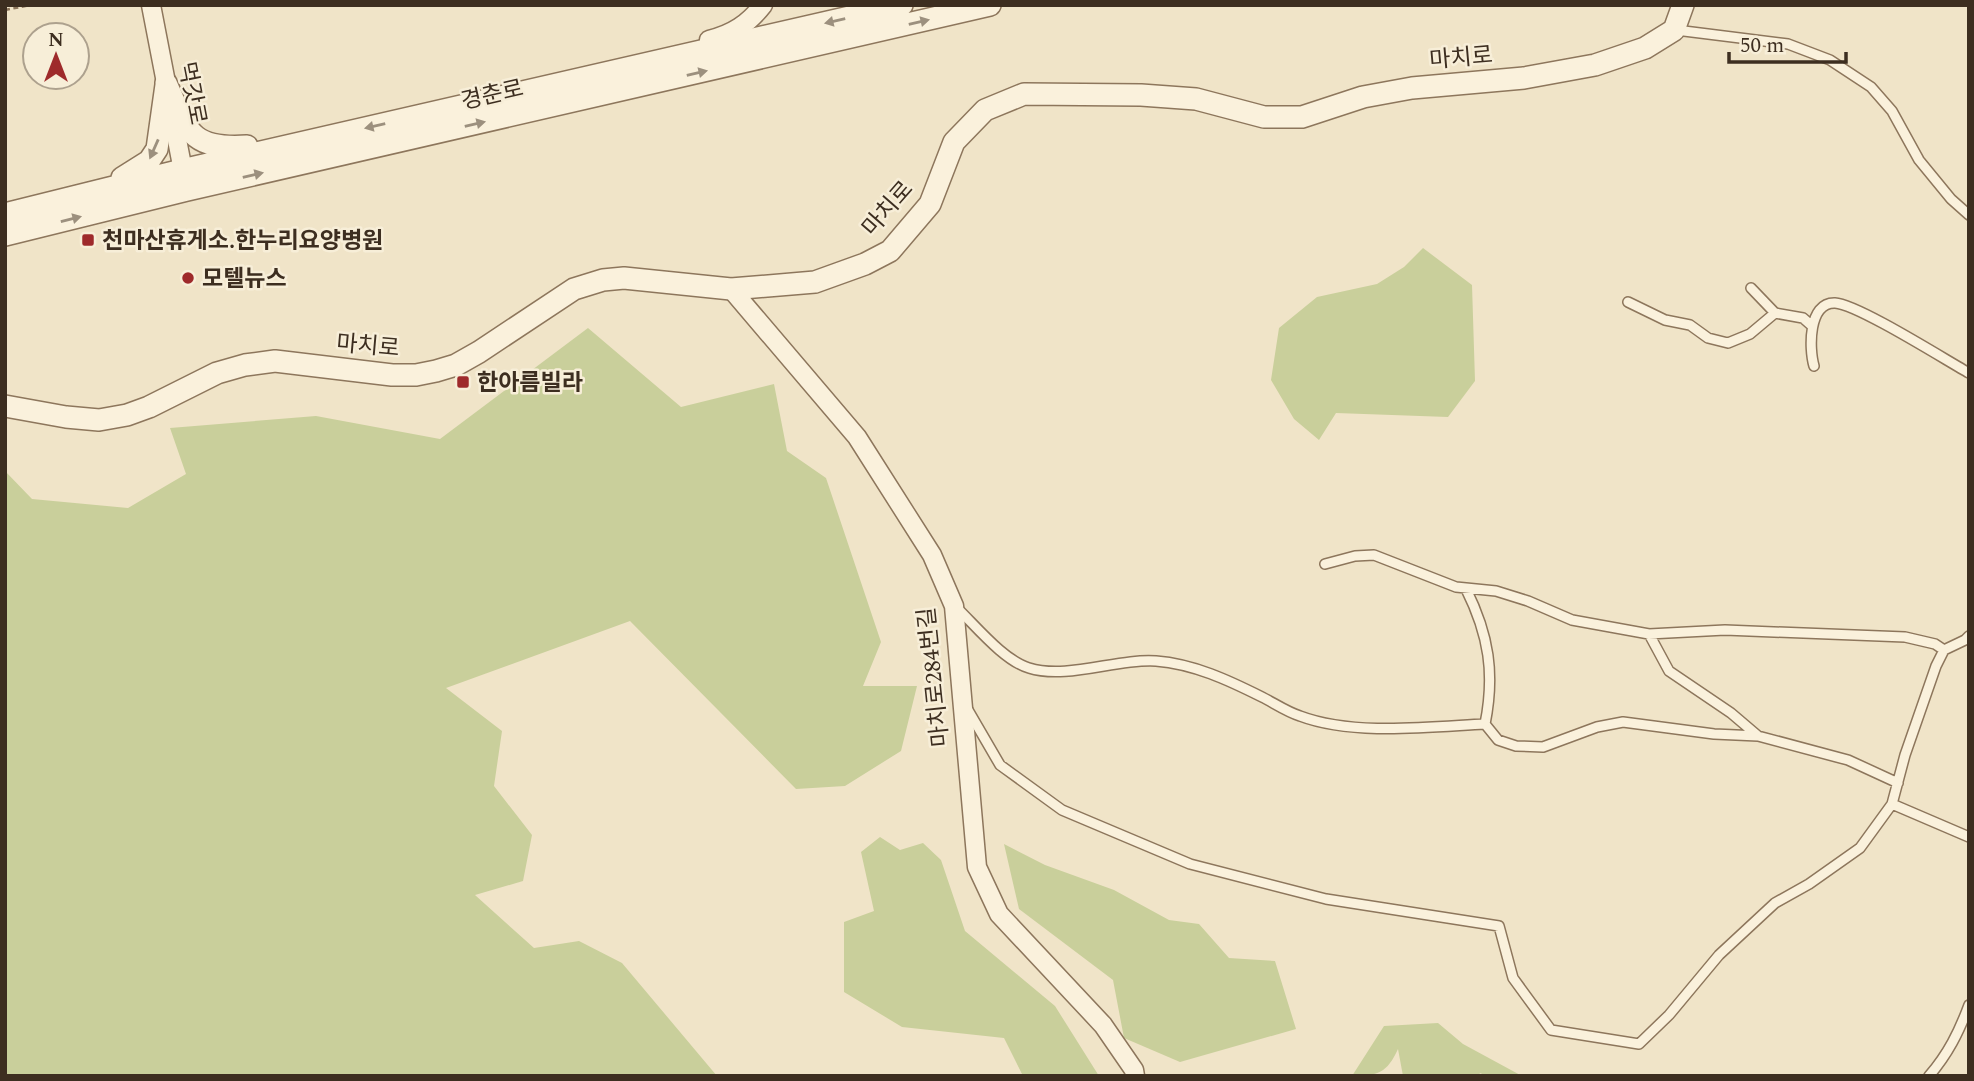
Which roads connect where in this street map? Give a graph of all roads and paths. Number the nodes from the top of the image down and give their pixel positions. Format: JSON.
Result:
{"nodes":[{"id":1,"x":31,"y":5,"type":"edge"},
{"id":2,"x":151,"y":5,"type":"edge"},
{"id":3,"x":763,"y":5,"type":"edge"},
{"id":4,"x":902,"y":5,"type":"edge"},
{"id":5,"x":990,"y":5,"type":"edge"},
{"id":6,"x":1684,"y":5,"type":"edge"},
{"id":7,"x":5,"y":10,"type":"edge"},
{"id":8,"x":1674,"y":30,"type":"junction"},
{"id":9,"x":166,"y":83,"type":"junction"},
{"id":10,"x":563,"y":83,"type":"junction"},
{"id":11,"x":305,"y":142,"type":"junction"},
{"id":12,"x":185,"y":180,"type":"junction"},
{"id":13,"x":96,"y":191,"type":"junction"},
{"id":14,"x":5,"y":214,"type":"edge"},
{"id":15,"x":1969,"y":215,"type":"edge"},
{"id":16,"x":5,"y":235,"type":"edge"},
{"id":17,"x":1751,"y":288,"type":"dead end"},
{"id":18,"x":731,"y":289,"type":"junction"},
{"id":19,"x":1628,"y":302,"type":"dead end"},
{"id":20,"x":1775,"y":313,"type":"junction"},
{"id":21,"x":1811,"y":325,"type":"junction"},
{"id":22,"x":1814,"y":366,"type":"dead end"},
{"id":23,"x":1969,"y":373,"type":"edge"},
{"id":24,"x":5,"y":406,"type":"edge"},
{"id":25,"x":1325,"y":564,"type":"dead end"},
{"id":26,"x":1466,"y":589,"type":"junction"},
{"id":27,"x":954,"y":606,"type":"junction"},
{"id":28,"x":1649,"y":634,"type":"junction"},
{"id":29,"x":1969,"y":636,"type":"edge"},
{"id":30,"x":1944,"y":650,"type":"junction"},
{"id":31,"x":962,"y":700,"type":"junction"},
{"id":32,"x":1485,"y":724,"type":"junction"},
{"id":33,"x":1758,"y":736,"type":"junction"},
{"id":34,"x":1898,"y":783,"type":"junction"},
{"id":35,"x":1892,"y":804,"type":"junction"},
{"id":36,"x":1969,"y":837,"type":"edge"},
{"id":37,"x":1969,"y":1005,"type":"edge"},
{"id":38,"x":1135,"y":1076,"type":"edge"},
{"id":39,"x":1929,"y":1076,"type":"edge"}],
"edges":[{"from":1,"to":7,"type":"path"},
{"from":2,"to":9,"type":"street","name":"먹갓로"},
{"from":3,"to":10,"type":"street"},
{"from":4,"to":10,"type":"street","name":"경춘로","one_way":true},
{"from":12,"to":5,"type":"street","name":"경춘로","one_way":true},
{"from":6,"to":8,"type":"street"},
{"from":8,"to":15,"type":"lane"},
{"from":8,"to":18,"type":"street","name":"마치로"},
{"from":9,"to":11,"type":"street"},
{"from":9,"to":12,"type":"street","name":"먹갓로"},
{"from":9,"to":13,"type":"street","one_way":true},
{"from":10,"to":11,"type":"street","name":"경춘로","one_way":true},
{"from":11,"to":12,"type":"street","name":"경춘로"},
{"from":12,"to":13,"type":"street","name":"경춘로"},
{"from":16,"to":12,"type":"street","name":"경춘로","one_way":true},
{"from":13,"to":14,"type":"street","name":"경춘로"},
{"from":17,"to":20,"type":"lane"},
{"from":18,"to":24,"type":"street","name":"마치로"},
{"from":18,"to":27,"type":"street","name":"마치로284번길"},
{"from":19,"to":20,"type":"lane"},
{"from":20,"to":21,"type":"lane"},
{"from":21,"to":22,"type":"lane"},
{"from":21,"to":23,"type":"lane"},
{"from":25,"to":26,"type":"lane"},
{"from":26,"to":28,"type":"lane"},
{"from":26,"to":32,"type":"lane"},
{"from":27,"to":31,"type":"street","name":"마치로284번길"},
{"from":27,"to":32,"type":"lane"},
{"from":28,"to":30,"type":"lane"},
{"from":28,"to":33,"type":"lane"},
{"from":29,"to":30,"type":"lane"},
{"from":30,"to":34,"type":"lane"},
{"from":31,"to":35,"type":"lane"},
{"from":31,"to":38,"type":"street","name":"마치로284번길"},
{"from":32,"to":33,"type":"lane"},
{"from":33,"to":34,"type":"lane"},
{"from":34,"to":35,"type":"lane"},
{"from":35,"to":36,"type":"lane"},
{"from":37,"to":39,"type":"lane"}]}
